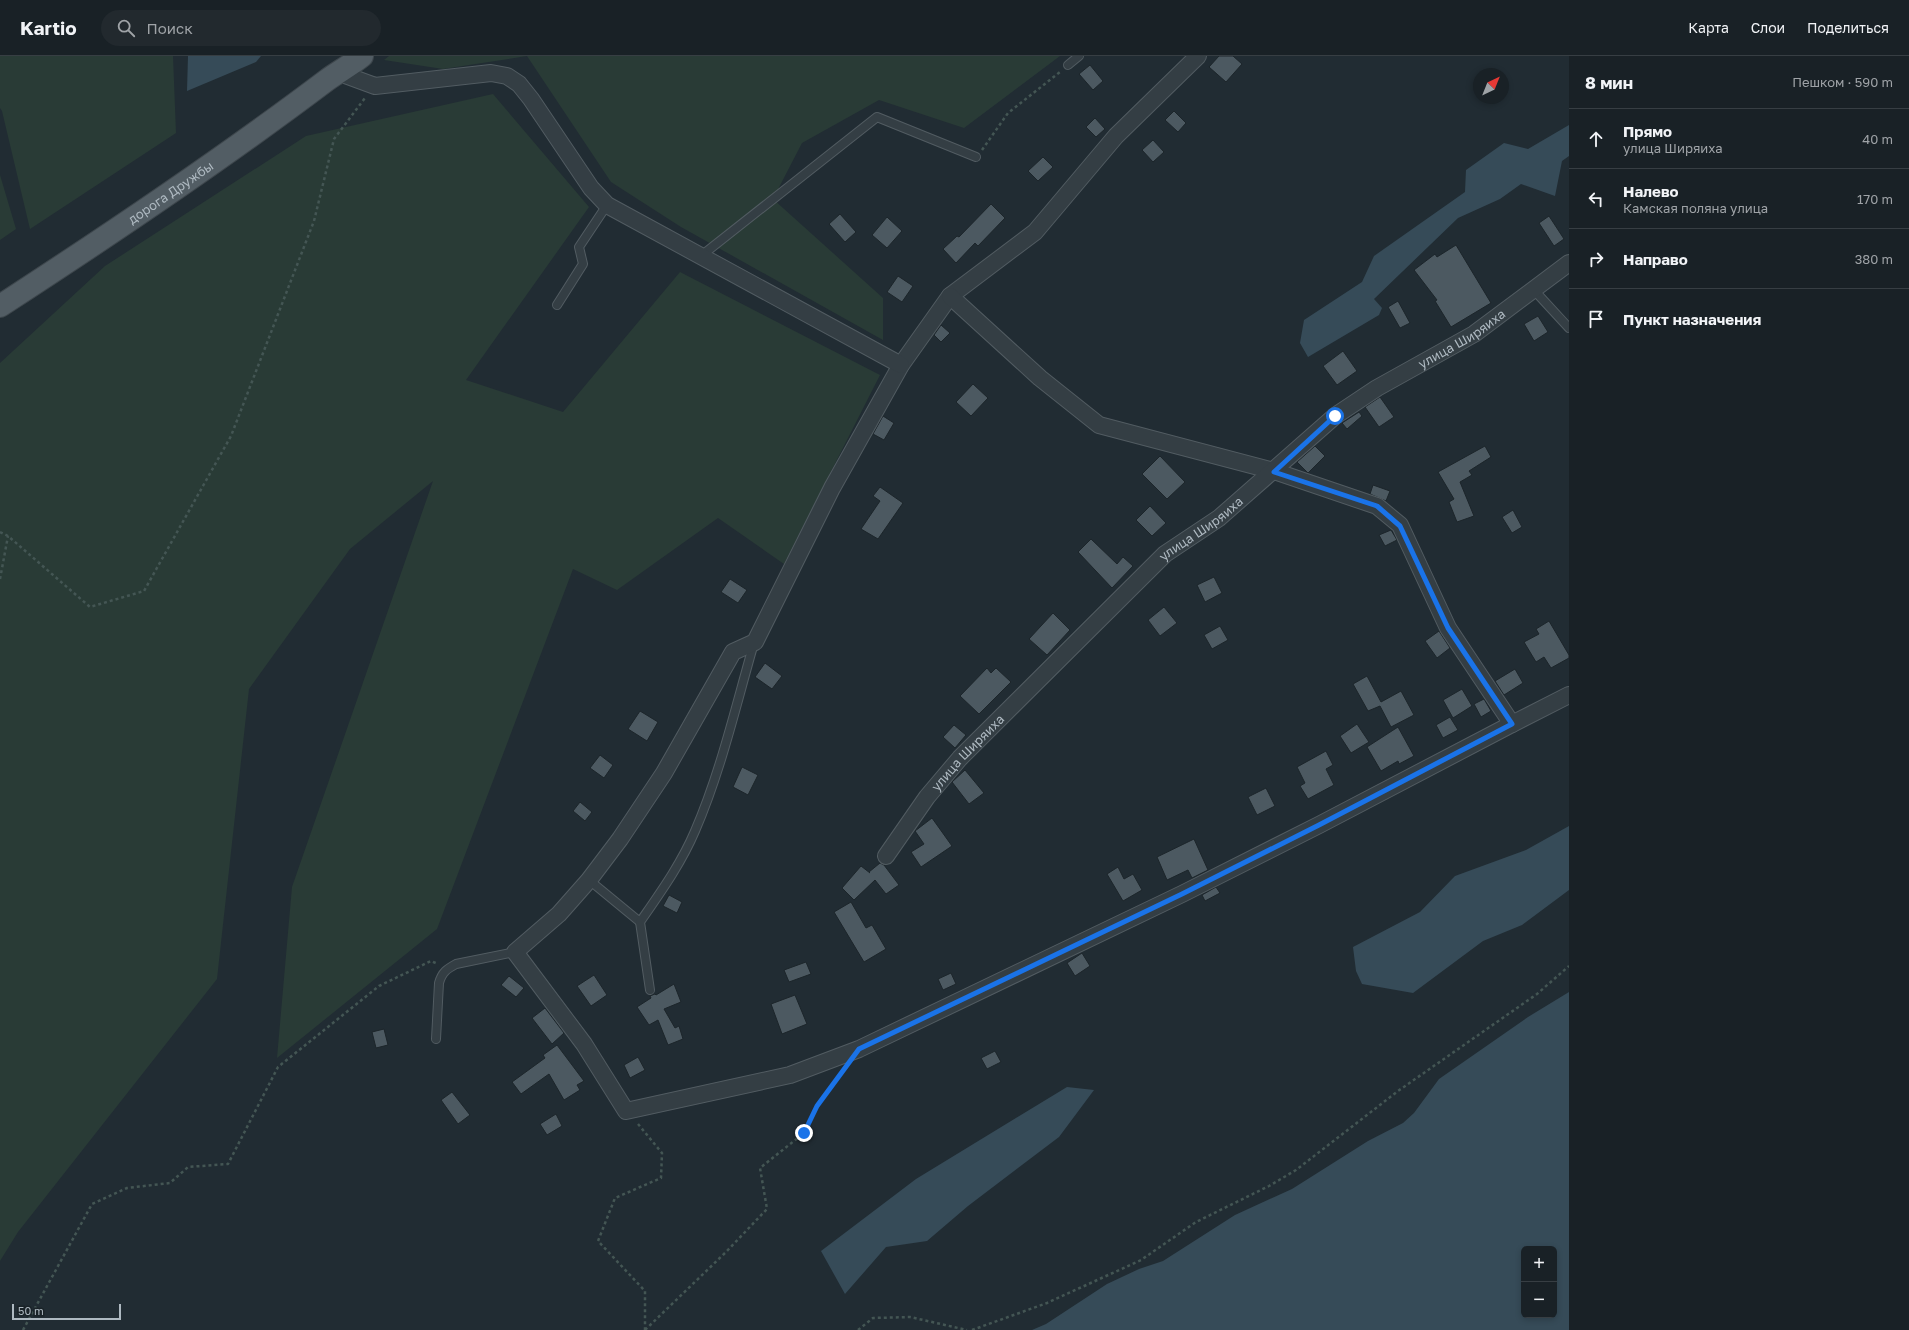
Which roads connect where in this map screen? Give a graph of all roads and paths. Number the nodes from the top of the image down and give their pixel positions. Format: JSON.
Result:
{"nodes":[{"id":1,"x":362,"y":56,"type":"edge"},
{"id":2,"x":1079,"y":56,"type":"edge"},
{"id":3,"x":1198,"y":56,"type":"edge"},
{"id":4,"x":1068,"y":65,"type":"joint"},
{"id":5,"x":337,"y":72,"type":"junction"},
{"id":6,"x":375,"y":86,"type":"junction"},
{"id":7,"x":976,"y":157,"type":"joint"},
{"id":8,"x":608,"y":205,"type":"junction"},
{"id":9,"x":701,"y":256,"type":"junction"},
{"id":10,"x":1569,"y":263,"type":"edge"},
{"id":11,"x":1533,"y":289,"type":"junction"},
{"id":12,"x":950,"y":296,"type":"junction"},
{"id":13,"x":557,"y":305,"type":"dead end"},
{"id":14,"x":0,"y":306,"type":"edge"},
{"id":15,"x":1569,"y":328,"type":"edge"},
{"id":16,"x":901,"y":365,"type":"junction"},
{"id":17,"x":1274,"y":472,"type":"junction"},
{"id":18,"x":0,"y":532,"type":"edge"},
{"id":19,"x":8,"y":536,"type":"junction"},
{"id":20,"x":0,"y":579,"type":"edge"},
{"id":21,"x":754,"y":642,"type":"junction"},
{"id":22,"x":1569,"y":695,"type":"edge"},
{"id":23,"x":1512,"y":724,"type":"junction"},
{"id":24,"x":886,"y":856,"type":"dead end"},
{"id":25,"x":589,"y":880,"type":"junction"},
{"id":26,"x":640,"y":922,"type":"junction"},
{"id":27,"x":515,"y":952,"type":"junction"},
{"id":28,"x":1569,"y":966,"type":"edge"},
{"id":29,"x":447,"y":968,"type":"junction"},
{"id":30,"x":650,"y":990,"type":"dead end"},
{"id":31,"x":436,"y":1039,"type":"dead end"},
{"id":32,"x":859,"y":1049,"type":"junction"},
{"id":33,"x":626,"y":1111,"type":"junction"},
{"id":34,"x":23,"y":1330,"type":"edge"},
{"id":35,"x":645,"y":1330,"type":"edge"},
{"id":36,"x":858,"y":1330,"type":"edge"},
{"id":37,"x":967,"y":1330,"type":"edge"},
{"id":38,"x":972,"y":1330,"type":"edge"}],
"edges":[{"from":1,"to":5,"type":"main road","name":"дорога Дружбы"},
{"from":2,"to":4,"type":"lane"},
{"from":3,"to":12,"type":"street"},
{"from":4,"to":7,"type":"path"},
{"from":5,"to":6,"type":"street"},
{"from":5,"to":14,"type":"main road","name":"дорога Дружбы"},
{"from":6,"to":8,"type":"street"},
{"from":6,"to":19,"type":"path"},
{"from":7,"to":9,"type":"lane"},
{"from":8,"to":9,"type":"street"},
{"from":8,"to":13,"type":"lane"},
{"from":9,"to":16,"type":"street"},
{"from":10,"to":11,"type":"street","name":"улица Ширяиха"},
{"from":11,"to":15,"type":"lane"},
{"from":11,"to":17,"type":"street","name":"улица Ширяиха"},
{"from":12,"to":16,"type":"street"},
{"from":12,"to":17,"type":"street"},
{"from":16,"to":21,"type":"street"},
{"from":17,"to":23,"type":"street"},
{"from":17,"to":24,"type":"street","name":"улица Ширяиха"},
{"from":18,"to":19,"type":"path"},
{"from":19,"to":20,"type":"path"},
{"from":21,"to":25,"type":"street"},
{"from":21,"to":26,"type":"lane"},
{"from":22,"to":23,"type":"street"},
{"from":23,"to":32,"type":"street"},
{"from":25,"to":26,"type":"lane"},
{"from":25,"to":27,"type":"street"},
{"from":26,"to":30,"type":"lane"},
{"from":27,"to":29,"type":"lane"},
{"from":27,"to":33,"type":"street"},
{"from":28,"to":38,"type":"path"},
{"from":29,"to":31,"type":"lane"},
{"from":29,"to":34,"type":"path"},
{"from":32,"to":33,"type":"street"},
{"from":32,"to":35,"type":"path"},
{"from":33,"to":35,"type":"path"},
{"from":36,"to":37,"type":"path"}]}
